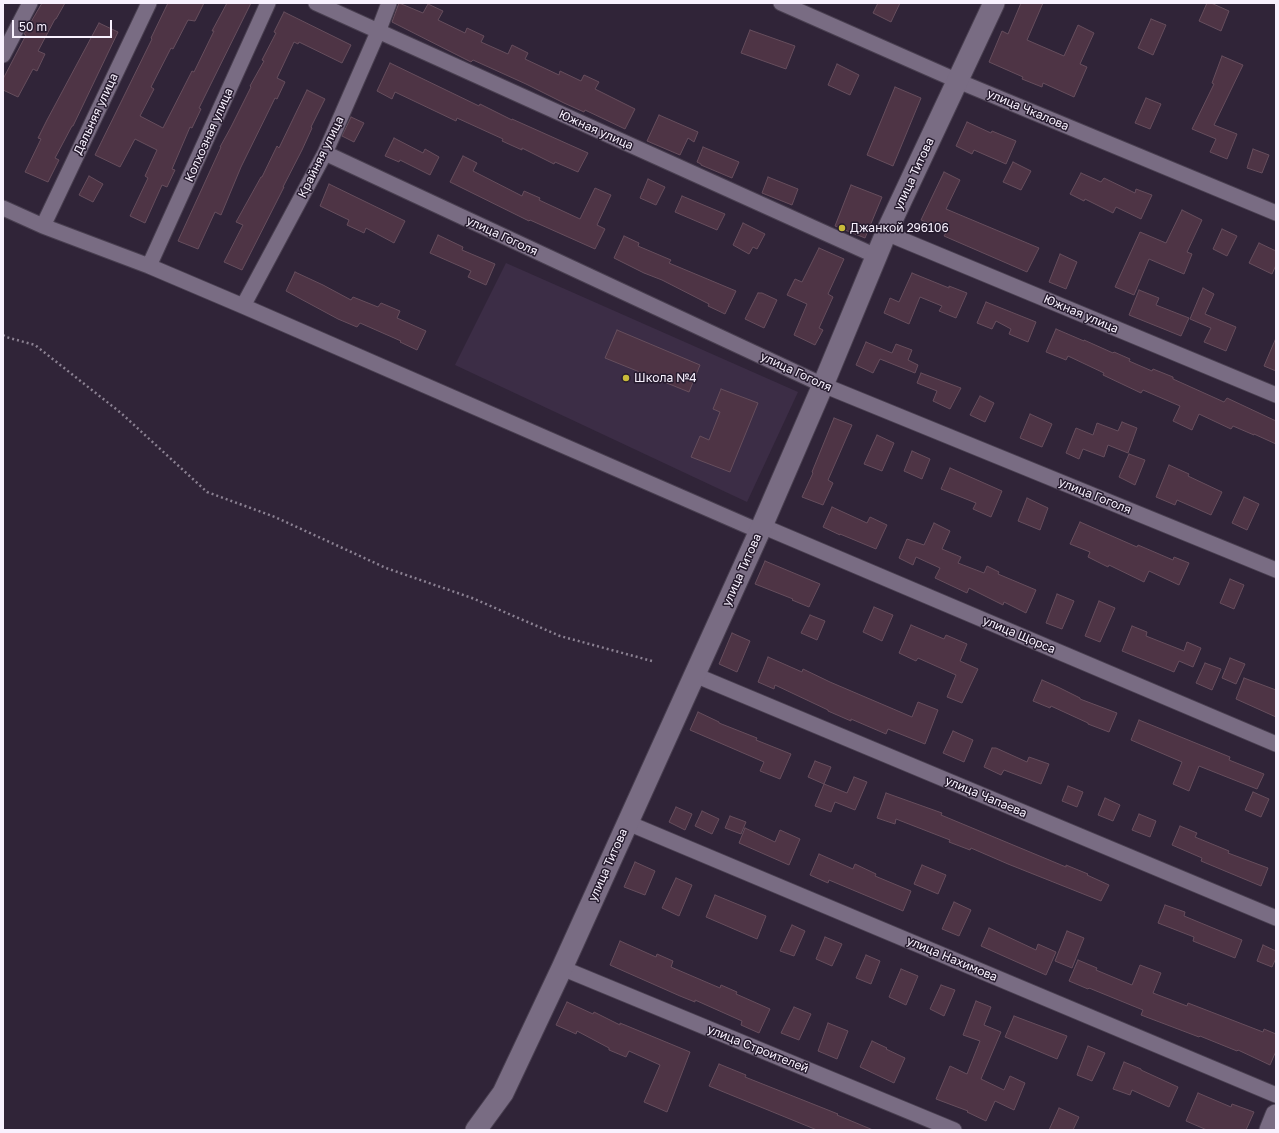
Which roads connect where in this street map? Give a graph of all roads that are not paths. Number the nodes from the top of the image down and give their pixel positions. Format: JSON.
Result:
{"nodes":[{"id":1,"x":30,"y":3,"type":"edge"},
{"id":2,"x":149,"y":3,"type":"edge"},
{"id":3,"x":268,"y":3,"type":"edge"},
{"id":4,"x":316,"y":3,"type":"edge"},
{"id":5,"x":389,"y":3,"type":"edge"},
{"id":6,"x":781,"y":3,"type":"edge"},
{"id":7,"x":994,"y":3,"type":"edge"},
{"id":8,"x":378,"y":32,"type":"junction"},
{"id":9,"x":3,"y":55,"type":"edge"},
{"id":10,"x":958,"y":81,"type":"junction"},
{"id":11,"x":325,"y":154,"type":"junction"},
{"id":12,"x":3,"y":208,"type":"edge"},
{"id":13,"x":1276,"y":213,"type":"edge"},
{"id":14,"x":43,"y":226,"type":"junction"},
{"id":15,"x":886,"y":233,"type":"junction"},
{"id":16,"x":876,"y":256,"type":"junction"},
{"id":17,"x":149,"y":266,"type":"junction"},
{"id":18,"x":243,"y":306,"type":"junction"},
{"id":19,"x":823,"y":385,"type":"junction"},
{"id":20,"x":1276,"y":396,"type":"edge"},
{"id":21,"x":761,"y":528,"type":"junction"},
{"id":22,"x":1276,"y":570,"type":"edge"},
{"id":23,"x":695,"y":675,"type":"junction"},
{"id":24,"x":1276,"y":744,"type":"edge"},
{"id":25,"x":628,"y":823,"type":"junction"},
{"id":26,"x":1276,"y":918,"type":"edge"},
{"id":27,"x":562,"y":968,"type":"junction"},
{"id":28,"x":1276,"y":1095,"type":"edge"},
{"id":29,"x":1276,"y":1115,"type":"edge"},
{"id":30,"x":476,"y":1130,"type":"edge"},
{"id":31,"x":954,"y":1130,"type":"edge"},
{"id":32,"x":1270,"y":1130,"type":"edge"}],
"edges":[{"from":1,"to":9,"type":"street"},
{"from":2,"to":14,"type":"street","name":"Дальняя улица"},
{"from":3,"to":17,"type":"street","name":"Колхозная улица"},
{"from":4,"to":8,"type":"street","name":"Южная улица"},
{"from":5,"to":8,"type":"street","name":"Крайняя улица"},
{"from":6,"to":10,"type":"street","name":"улица Чкалова"},
{"from":7,"to":10,"type":"main road","name":"улица Титова"},
{"from":8,"to":11,"type":"street","name":"Крайняя улица"},
{"from":8,"to":16,"type":"street","name":"Южная улица"},
{"from":10,"to":13,"type":"street","name":"улица Чкалова"},
{"from":10,"to":15,"type":"main road","name":"улица Титова"},
{"from":11,"to":18,"type":"street","name":"Крайняя улица"},
{"from":11,"to":19,"type":"street","name":"улица Гоголя"},
{"from":12,"to":14,"type":"street","name":"улица Щорса"},
{"from":14,"to":17,"type":"street","name":"улица Щорса"},
{"from":15,"to":16,"type":"main road","name":"улица Титова"},
{"from":15,"to":20,"type":"street","name":"Южная улица"},
{"from":16,"to":19,"type":"main road","name":"улица Титова"},
{"from":17,"to":18,"type":"street","name":"улица Щорса"},
{"from":18,"to":21,"type":"street","name":"улица Щорса"},
{"from":19,"to":21,"type":"main road","name":"улица Титова"},
{"from":19,"to":22,"type":"street","name":"улица Гоголя"},
{"from":21,"to":23,"type":"main road","name":"улица Титова"},
{"from":21,"to":24,"type":"street","name":"улица Щорса"},
{"from":23,"to":25,"type":"main road","name":"улица Титова"},
{"from":23,"to":26,"type":"street","name":"улица Чапаева"},
{"from":25,"to":27,"type":"main road","name":"улица Титова"},
{"from":25,"to":28,"type":"street","name":"улица Нахимова"},
{"from":27,"to":30,"type":"main road","name":"улица Титова"},
{"from":27,"to":31,"type":"street","name":"улица Строителей"},
{"from":29,"to":32,"type":"main road"}]}
